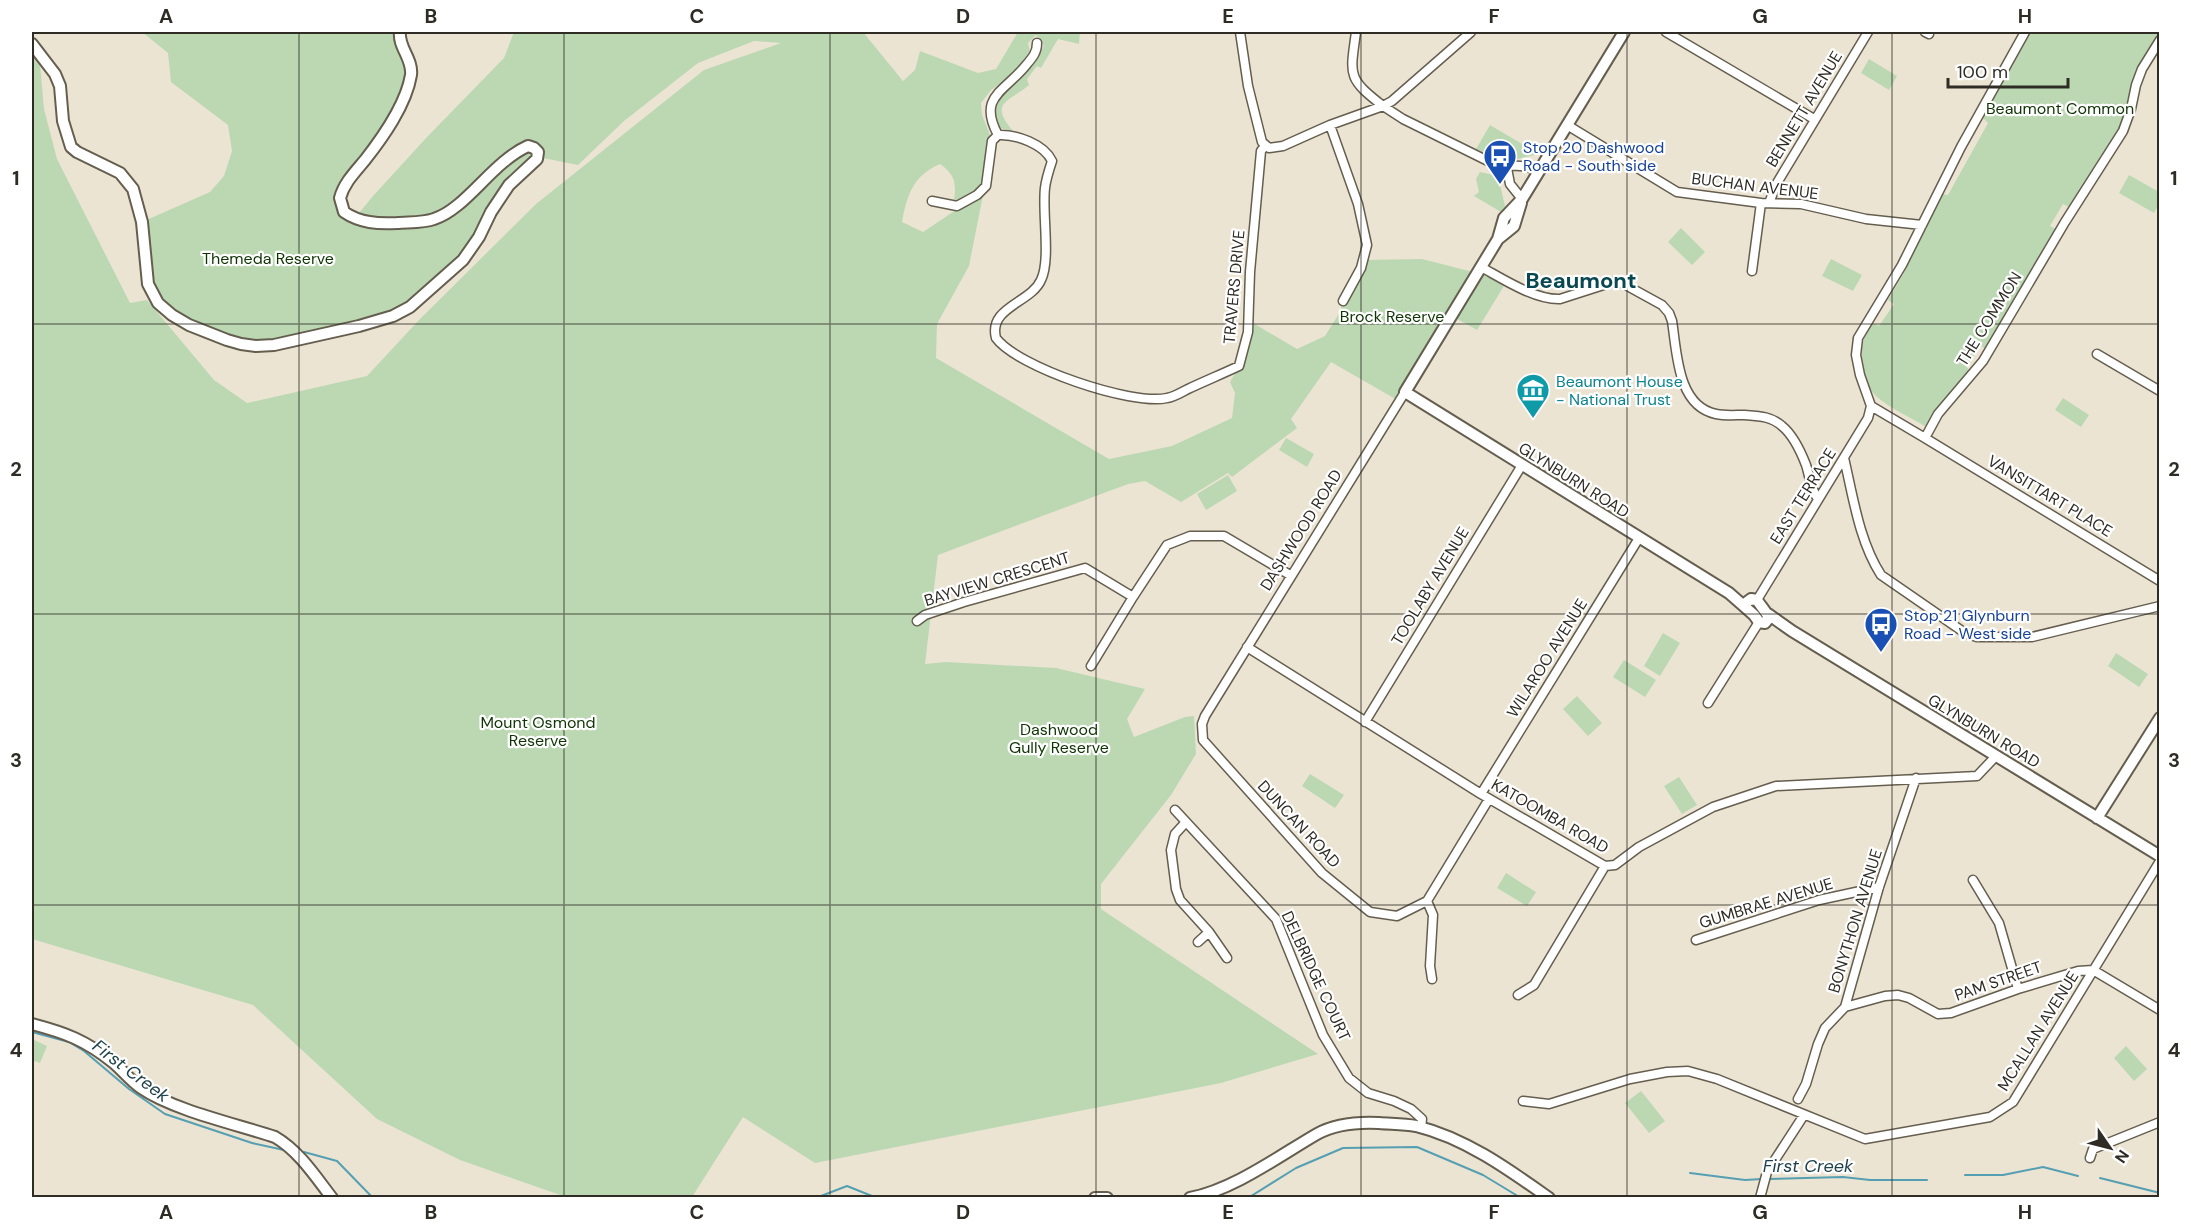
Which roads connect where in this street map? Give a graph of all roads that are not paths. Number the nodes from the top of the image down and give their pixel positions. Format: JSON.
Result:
{"nodes":[{"id":1,"x":400,"y":32,"type":"edge"},
{"id":2,"x":1240,"y":32,"type":"edge"},
{"id":3,"x":1356,"y":32,"type":"edge"},
{"id":4,"x":1471,"y":32,"type":"edge"},
{"id":5,"x":1624,"y":32,"type":"edge"},
{"id":6,"x":1666,"y":32,"type":"edge"},
{"id":7,"x":1868,"y":32,"type":"edge"},
{"id":8,"x":2025,"y":32,"type":"edge"},
{"id":9,"x":2160,"y":40,"type":"edge"},
{"id":10,"x":1036,"y":43,"type":"dead end"},
{"id":11,"x":32,"y":44,"type":"edge"},
{"id":12,"x":1383,"y":106,"type":"junction"},
{"id":13,"x":1814,"y":119,"type":"junction"},
{"id":14,"x":1330,"y":125,"type":"junction"},
{"id":15,"x":1567,"y":125,"type":"junction"},
{"id":16,"x":998,"y":135,"type":"junction"},
{"id":17,"x":1265,"y":146,"type":"junction"},
{"id":18,"x":1507,"y":168,"type":"junction"},
{"id":19,"x":1538,"y":172,"type":"junction"},
{"id":20,"x":1522,"y":199,"type":"junction"},
{"id":21,"x":932,"y":201,"type":"dead end"},
{"id":22,"x":1765,"y":203,"type":"junction"},
{"id":23,"x":1922,"y":225,"type":"junction"},
{"id":24,"x":1481,"y":267,"type":"junction"},
{"id":25,"x":1752,"y":271,"type":"dead end"},
{"id":26,"x":1343,"y":301,"type":"dead end"},
{"id":27,"x":2097,"y":354,"type":"dead end"},
{"id":28,"x":1424,"y":360,"type":"junction"},
{"id":29,"x":2160,"y":391,"type":"edge"},
{"id":30,"x":1405,"y":392,"type":"junction"},
{"id":31,"x":1426,"y":405,"type":"junction"},
{"id":32,"x":1871,"y":406,"type":"junction"},
{"id":33,"x":1926,"y":438,"type":"junction"},
{"id":34,"x":1844,"y":458,"type":"junction"},
{"id":35,"x":1522,"y":465,"type":"junction"},
{"id":36,"x":1818,"y":499,"type":"junction"},
{"id":37,"x":1639,"y":538,"type":"junction"},
{"id":38,"x":1290,"y":575,"type":"junction"},
{"id":39,"x":2160,"y":580,"type":"edge"},
{"id":40,"x":1133,"y":597,"type":"junction"},
{"id":41,"x":1751,"y":602,"type":"junction"},
{"id":42,"x":2160,"y":606,"type":"edge"},
{"id":43,"x":1764,"y":620,"type":"junction"},
{"id":44,"x":917,"y":621,"type":"dead end"},
{"id":45,"x":1247,"y":647,"type":"junction"},
{"id":46,"x":1091,"y":666,"type":"dead end"},
{"id":47,"x":1708,"y":703,"type":"dead end"},
{"id":48,"x":1204,"y":716,"type":"joint"},
{"id":49,"x":2160,"y":718,"type":"edge"},
{"id":50,"x":1365,"y":722,"type":"junction"},
{"id":51,"x":1996,"y":756,"type":"junction"},
{"id":52,"x":1916,"y":778,"type":"junction"},
{"id":53,"x":1485,"y":796,"type":"junction"},
{"id":54,"x":1175,"y":810,"type":"dead end"},
{"id":55,"x":2097,"y":818,"type":"junction"},
{"id":56,"x":1186,"y":822,"type":"junction"},
{"id":57,"x":2160,"y":856,"type":"edge"},
{"id":58,"x":2160,"y":861,"type":"edge"},
{"id":59,"x":1605,"y":866,"type":"junction"},
{"id":60,"x":1973,"y":880,"type":"dead end"},
{"id":61,"x":1879,"y":887,"type":"junction"},
{"id":62,"x":1427,"y":901,"type":"junction"},
{"id":63,"x":1209,"y":932,"type":"junction"},
{"id":64,"x":1696,"y":940,"type":"dead end"},
{"id":65,"x":1198,"y":942,"type":"dead end"},
{"id":66,"x":1227,"y":958,"type":"dead end"},
{"id":67,"x":2093,"y":970,"type":"junction"},
{"id":68,"x":1432,"y":979,"type":"dead end"},
{"id":69,"x":2018,"y":989,"type":"junction"},
{"id":70,"x":1518,"y":995,"type":"dead end"},
{"id":71,"x":1845,"y":1007,"type":"junction"},
{"id":72,"x":2160,"y":1010,"type":"edge"},
{"id":73,"x":32,"y":1024,"type":"edge"},
{"id":74,"x":1798,"y":1099,"type":"dead end"},
{"id":75,"x":1523,"y":1101,"type":"dead end"},
{"id":76,"x":1804,"y":1115,"type":"junction"},
{"id":77,"x":2160,"y":1122,"type":"edge"},
{"id":78,"x":1421,"y":1128,"type":"junction"},
{"id":79,"x":2090,"y":1158,"type":"dead end"},
{"id":80,"x":1545,"y":1195,"type":"edge"},
{"id":81,"x":332,"y":1197,"type":"edge"},
{"id":82,"x":1095,"y":1197,"type":"edge"},
{"id":83,"x":1107,"y":1197,"type":"edge"},
{"id":84,"x":1190,"y":1197,"type":"edge"},
{"id":85,"x":1760,"y":1197,"type":"edge"}],
"edges":[{"from":1,"to":11,"type":"street"},
{"from":2,"to":17,"type":"street"},
{"from":3,"to":12,"type":"street"},
{"from":4,"to":12,"type":"street"},
{"from":5,"to":15,"type":"street","name":"DASHWOOD ROAD"},
{"from":6,"to":13,"type":"street"},
{"from":7,"to":13,"type":"street","name":"BENNETT AVENUE"},
{"from":8,"to":23,"type":"street"},
{"from":9,"to":33,"type":"street","name":"THE COMMON"},
{"from":10,"to":16,"type":"street"},
{"from":12,"to":14,"type":"street"},
{"from":12,"to":18,"type":"street"},
{"from":13,"to":22,"type":"street","name":"BENNETT AVENUE"},
{"from":14,"to":17,"type":"street"},
{"from":14,"to":26,"type":"street"},
{"from":15,"to":19,"type":"street","name":"DASHWOOD ROAD"},
{"from":15,"to":22,"type":"street","name":"BUCHAN AVENUE"},
{"from":16,"to":17,"type":"street","name":"TRAVERS DRIVE"},
{"from":16,"to":21,"type":"street"},
{"from":18,"to":19,"type":"street"},
{"from":18,"to":20,"type":"street"},
{"from":19,"to":20,"type":"street","name":"DASHWOOD ROAD"},
{"from":20,"to":24,"type":"street","name":"DASHWOOD ROAD"},
{"from":22,"to":23,"type":"street","name":"BUCHAN AVENUE"},
{"from":22,"to":25,"type":"street","name":"BENNETT AVENUE"},
{"from":23,"to":32,"type":"street"},
{"from":24,"to":28,"type":"street","name":"DASHWOOD ROAD"},
{"from":24,"to":36,"type":"street"},
{"from":27,"to":29,"type":"street"},
{"from":28,"to":30,"type":"street","name":"DASHWOOD ROAD"},
{"from":28,"to":31,"type":"street","name":"DASHWOOD ROAD"},
{"from":30,"to":31,"type":"street","name":"GLYNBURN ROAD"},
{"from":30,"to":38,"type":"street","name":"DASHWOOD ROAD"},
{"from":31,"to":35,"type":"street","name":"GLYNBURN ROAD"},
{"from":32,"to":33,"type":"street"},
{"from":32,"to":34,"type":"street","name":"EAST TERRACE"},
{"from":33,"to":39,"type":"street","name":"VANSITTART PLACE"},
{"from":34,"to":36,"type":"street","name":"EAST TERRACE"},
{"from":34,"to":42,"type":"street"},
{"from":35,"to":37,"type":"street","name":"GLYNBURN ROAD"},
{"from":35,"to":50,"type":"street","name":"TOOLABY AVENUE"},
{"from":36,"to":41,"type":"street","name":"EAST TERRACE"},
{"from":37,"to":41,"type":"street","name":"GLYNBURN ROAD"},
{"from":37,"to":53,"type":"street","name":"WILAROO AVENUE"},
{"from":38,"to":40,"type":"street"},
{"from":38,"to":45,"type":"street","name":"DASHWOOD ROAD"},
{"from":40,"to":44,"type":"street","name":"BAYVIEW CRESCENT"},
{"from":40,"to":46,"type":"street"},
{"from":41,"to":43,"type":"street","name":"GLYNBURN ROAD"},
{"from":43,"to":47,"type":"street"},
{"from":43,"to":51,"type":"street","name":"GLYNBURN ROAD"},
{"from":45,"to":48,"type":"street","name":"DASHWOOD ROAD"},
{"from":45,"to":50,"type":"street","name":"KATOOMBA ROAD"},
{"from":48,"to":62,"type":"street","name":"DUNCAN ROAD"},
{"from":49,"to":55,"type":"street"},
{"from":50,"to":53,"type":"street","name":"KATOOMBA ROAD"},
{"from":51,"to":52,"type":"street","name":"KATOOMBA ROAD"},
{"from":51,"to":55,"type":"street","name":"GLYNBURN ROAD"},
{"from":52,"to":59,"type":"street","name":"KATOOMBA ROAD"},
{"from":52,"to":61,"type":"street","name":"BONYTHON AVENUE"},
{"from":53,"to":59,"type":"street","name":"KATOOMBA ROAD"},
{"from":53,"to":62,"type":"street"},
{"from":54,"to":56,"type":"street","name":"DELBRIDGE COURT"},
{"from":55,"to":57,"type":"street","name":"GLYNBURN ROAD"},
{"from":56,"to":63,"type":"street"},
{"from":56,"to":78,"type":"street","name":"DELBRIDGE COURT"},
{"from":58,"to":67,"type":"street","name":"MCALLAN AVENUE"},
{"from":59,"to":70,"type":"street"},
{"from":60,"to":69,"type":"street"},
{"from":61,"to":64,"type":"street","name":"GUMBRAE AVENUE"},
{"from":61,"to":71,"type":"street","name":"BONYTHON AVENUE"},
{"from":62,"to":68,"type":"street"},
{"from":63,"to":65,"type":"street"},
{"from":63,"to":66,"type":"street"},
{"from":67,"to":69,"type":"street","name":"PAM STREET"},
{"from":67,"to":72,"type":"street"},
{"from":67,"to":76,"type":"street","name":"MCALLAN AVENUE"},
{"from":69,"to":71,"type":"street","name":"PAM STREET"},
{"from":71,"to":74,"type":"street","name":"BONYTHON AVENUE"},
{"from":73,"to":81,"type":"street"},
{"from":75,"to":76,"type":"street","name":"MCALLAN AVENUE"},
{"from":76,"to":85,"type":"street"},
{"from":77,"to":79,"type":"street"},
{"from":78,"to":80,"type":"street"},
{"from":78,"to":84,"type":"street"},
{"from":82,"to":83,"type":"street"}]}
